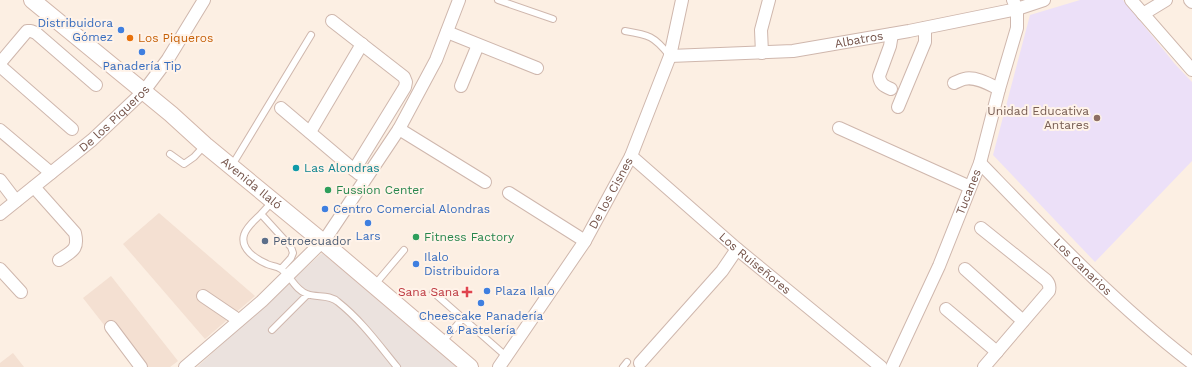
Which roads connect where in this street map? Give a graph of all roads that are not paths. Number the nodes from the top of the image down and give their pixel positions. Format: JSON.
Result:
{"nodes":[{"id":1,"x":32,"y":0,"type":"edge"},
{"id":2,"x":42,"y":0,"type":"edge"},
{"id":3,"x":204,"y":0,"type":"edge"},
{"id":4,"x":459,"y":0,"type":"edge"},
{"id":5,"x":498,"y":0,"type":"edge"},
{"id":6,"x":682,"y":0,"type":"edge"},
{"id":7,"x":768,"y":0,"type":"edge"},
{"id":8,"x":1044,"y":0,"type":"edge"},
{"id":9,"x":1130,"y":0,"type":"edge"},
{"id":10,"x":1166,"y":0,"type":"edge"},
{"id":11,"x":1190,"y":0,"type":"edge"},
{"id":12,"x":1192,"y":2,"type":"edge"},
{"id":13,"x":1015,"y":5,"type":"edge"},
{"id":14,"x":1143,"y":14,"type":"junction"},
{"id":15,"x":553,"y":19,"type":"dead end"},
{"id":16,"x":332,"y":21,"type":"dead end"},
{"id":17,"x":925,"y":28,"type":"junction"},
{"id":18,"x":625,"y":31,"type":"dead end"},
{"id":19,"x":447,"y":32,"type":"junction"},
{"id":20,"x":892,"y":34,"type":"junction"},
{"id":21,"x":311,"y":35,"type":"dead end"},
{"id":22,"x":362,"y":44,"type":"junction"},
{"id":23,"x":478,"y":45,"type":"junction"},
{"id":24,"x":762,"y":53,"type":"junction"},
{"id":25,"x":670,"y":56,"type":"junction"},
{"id":26,"x":0,"y":65,"type":"edge"},
{"id":27,"x":537,"y":68,"type":"dead end"},
{"id":28,"x":1192,"y":70,"type":"edge"},
{"id":29,"x":954,"y":83,"type":"dead end"},
{"id":30,"x":96,"y":85,"type":"dead end"},
{"id":31,"x":461,"y":86,"type":"dead end"},
{"id":32,"x":891,"y":89,"type":"dead end"},
{"id":33,"x":999,"y":89,"type":"junction"},
{"id":34,"x":145,"y":90,"type":"junction"},
{"id":35,"x":898,"y":107,"type":"dead end"},
{"id":36,"x":281,"y":108,"type":"dead end"},
{"id":37,"x":838,"y":128,"type":"dead end"},
{"id":38,"x":72,"y":129,"type":"dead end"},
{"id":39,"x":399,"y":129,"type":"junction"},
{"id":40,"x":0,"y":130,"type":"edge"},
{"id":41,"x":310,"y":132,"type":"junction"},
{"id":42,"x":205,"y":145,"type":"junction"},
{"id":43,"x":170,"y":154,"type":"dead end"},
{"id":44,"x":632,"y":156,"type":"junction"},
{"id":45,"x":234,"y":162,"type":"junction"},
{"id":46,"x":980,"y":163,"type":"junction"},
{"id":47,"x":354,"y":170,"type":"junction"},
{"id":48,"x":51,"y":173,"type":"junction"},
{"id":49,"x":0,"y":180,"type":"edge"},
{"id":50,"x":366,"y":180,"type":"junction"},
{"id":51,"x":485,"y":182,"type":"dead end"},
{"id":52,"x":34,"y":186,"type":"junction"},
{"id":53,"x":970,"y":187,"type":"junction"},
{"id":54,"x":509,"y":193,"type":"dead end"},
{"id":55,"x":16,"y":201,"type":"junction"},
{"id":56,"x":273,"y":201,"type":"junction"},
{"id":57,"x":0,"y":214,"type":"edge"},
{"id":58,"x":261,"y":214,"type":"junction"},
{"id":59,"x":981,"y":228,"type":"dead end"},
{"id":60,"x":324,"y":240,"type":"junction"},
{"id":61,"x":585,"y":241,"type":"junction"},
{"id":62,"x":737,"y":249,"type":"junction"},
{"id":63,"x":404,"y":250,"type":"dead end"},
{"id":64,"x":59,"y":260,"type":"dead end"},
{"id":65,"x":0,"y":269,"type":"edge"},
{"id":66,"x":965,"y":270,"type":"dead end"},
{"id":67,"x":284,"y":272,"type":"junction"},
{"id":68,"x":377,"y":282,"type":"junction"},
{"id":69,"x":21,"y":292,"type":"dead end"},
{"id":70,"x":433,"y":292,"type":"dead end"},
{"id":71,"x":307,"y":295,"type":"junction"},
{"id":72,"x":203,"y":296,"type":"dead end"},
{"id":73,"x":946,"y":309,"type":"dead end"},
{"id":74,"x":463,"y":318,"type":"junction"},
{"id":75,"x":238,"y":321,"type":"junction"},
{"id":76,"x":1023,"y":321,"type":"junction"},
{"id":77,"x":111,"y":328,"type":"dead end"},
{"id":78,"x":272,"y":330,"type":"dead end"},
{"id":79,"x":445,"y":339,"type":"junction"},
{"id":80,"x":997,"y":352,"type":"junction"},
{"id":81,"x":503,"y":362,"type":"edge"},
{"id":82,"x":640,"y":363,"type":"dead end"},
{"id":83,"x":1192,"y":363,"type":"edge"},
{"id":84,"x":141,"y":367,"type":"edge"},
{"id":85,"x":185,"y":367,"type":"edge"},
{"id":86,"x":397,"y":367,"type":"edge"},
{"id":87,"x":470,"y":367,"type":"edge"},
{"id":88,"x":478,"y":367,"type":"edge"},
{"id":89,"x":881,"y":367,"type":"edge"},
{"id":90,"x":892,"y":367,"type":"edge"},
{"id":91,"x":984,"y":367,"type":"edge"}],
"edges":[{"from":1,"to":34,"type":"main road","name":"Avenida Ilaló"},
{"from":2,"to":34,"type":"main road","name":"Avenida Ilaló"},
{"from":3,"to":34,"type":"street","name":"De los Piqueros"},
{"from":4,"to":19,"type":"street"},
{"from":5,"to":15,"type":"lane"},
{"from":6,"to":25,"type":"street","name":"De los Cisnes"},
{"from":7,"to":24,"type":"street"},
{"from":8,"to":13,"type":"street","name":"Albatros"},
{"from":9,"to":14,"type":"street"},
{"from":10,"to":14,"type":"street"},
{"from":11,"to":12,"type":"street"},
{"from":13,"to":17,"type":"street","name":"Albatros"},
{"from":13,"to":33,"type":"street","name":"Tucanes"},
{"from":14,"to":28,"type":"street"},
{"from":16,"to":22,"type":"street"},
{"from":17,"to":20,"type":"street","name":"Albatros"},
{"from":17,"to":35,"type":"street"},
{"from":18,"to":25,"type":"lane"},
{"from":19,"to":23,"type":"street"},
{"from":19,"to":39,"type":"street"},
{"from":20,"to":24,"type":"street","name":"Albatros"},
{"from":20,"to":32,"type":"street"},
{"from":21,"to":45,"type":"lane"},
{"from":22,"to":41,"type":"street"},
{"from":22,"to":47,"type":"street"},
{"from":23,"to":27,"type":"street"},
{"from":23,"to":31,"type":"street"},
{"from":24,"to":25,"type":"street","name":"Albatros"},
{"from":25,"to":44,"type":"street","name":"De los Cisnes"},
{"from":26,"to":30,"type":"street"},
{"from":26,"to":38,"type":"street"},
{"from":29,"to":33,"type":"street"},
{"from":33,"to":46,"type":"street","name":"Tucanes"},
{"from":34,"to":42,"type":"main road","name":"Avenida Ilaló"},
{"from":34,"to":45,"type":"main road","name":"Avenida Ilaló"},
{"from":34,"to":48,"type":"street","name":"De los Piqueros"},
{"from":36,"to":41,"type":"street"},
{"from":37,"to":53,"type":"street"},
{"from":39,"to":50,"type":"street"},
{"from":39,"to":51,"type":"street"},
{"from":40,"to":48,"type":"street"},
{"from":41,"to":47,"type":"street"},
{"from":42,"to":43,"type":"lane"},
{"from":42,"to":56,"type":"main road","name":"Avenida Ilaló"},
{"from":44,"to":61,"type":"street","name":"De los Cisnes"},
{"from":44,"to":62,"type":"street","name":"Los Ruiseñores"},
{"from":45,"to":60,"type":"main road","name":"Avenida Ilaló"},
{"from":46,"to":53,"type":"street","name":"Tucanes"},
{"from":46,"to":83,"type":"street","name":"Los Canarios"},
{"from":47,"to":50,"type":"street"},
{"from":48,"to":52,"type":"street","name":"De los Piqueros"},
{"from":49,"to":55,"type":"street"},
{"from":50,"to":60,"type":"street"},
{"from":52,"to":55,"type":"street","name":"De los Piqueros"},
{"from":52,"to":64,"type":"street"},
{"from":53,"to":90,"type":"street","name":"Tucanes"},
{"from":54,"to":61,"type":"street"},
{"from":55,"to":57,"type":"street","name":"De los Piqueros"},
{"from":56,"to":58,"type":"lane"},
{"from":56,"to":60,"type":"main road","name":"Avenida Ilaló"},
{"from":58,"to":67,"type":"lane"},
{"from":58,"to":67,"type":"lane"},
{"from":59,"to":76,"type":"street"},
{"from":60,"to":67,"type":"street"},
{"from":60,"to":68,"type":"main road","name":"Avenida Ilaló"},
{"from":60,"to":87,"type":"main road","name":"Avenida Ilaló"},
{"from":61,"to":81,"type":"street","name":"De los Cisnes"},
{"from":62,"to":82,"type":"street"},
{"from":62,"to":89,"type":"street","name":"Los Ruiseñores"},
{"from":63,"to":68,"type":"lane"},
{"from":65,"to":69,"type":"street"},
{"from":66,"to":76,"type":"street"},
{"from":67,"to":71,"type":"lane"},
{"from":67,"to":75,"type":"street"},
{"from":68,"to":79,"type":"main road","name":"Avenida Ilaló"},
{"from":70,"to":74,"type":"lane"},
{"from":71,"to":78,"type":"lane"},
{"from":71,"to":86,"type":"lane"},
{"from":72,"to":75,"type":"street"},
{"from":73,"to":80,"type":"street"},
{"from":74,"to":79,"type":"lane"},
{"from":74,"to":81,"type":"lane"},
{"from":75,"to":85,"type":"street"},
{"from":76,"to":80,"type":"street"},
{"from":77,"to":84,"type":"street"},
{"from":79,"to":88,"type":"main road","name":"Avenida Ilaló"},
{"from":80,"to":91,"type":"street"}]}
